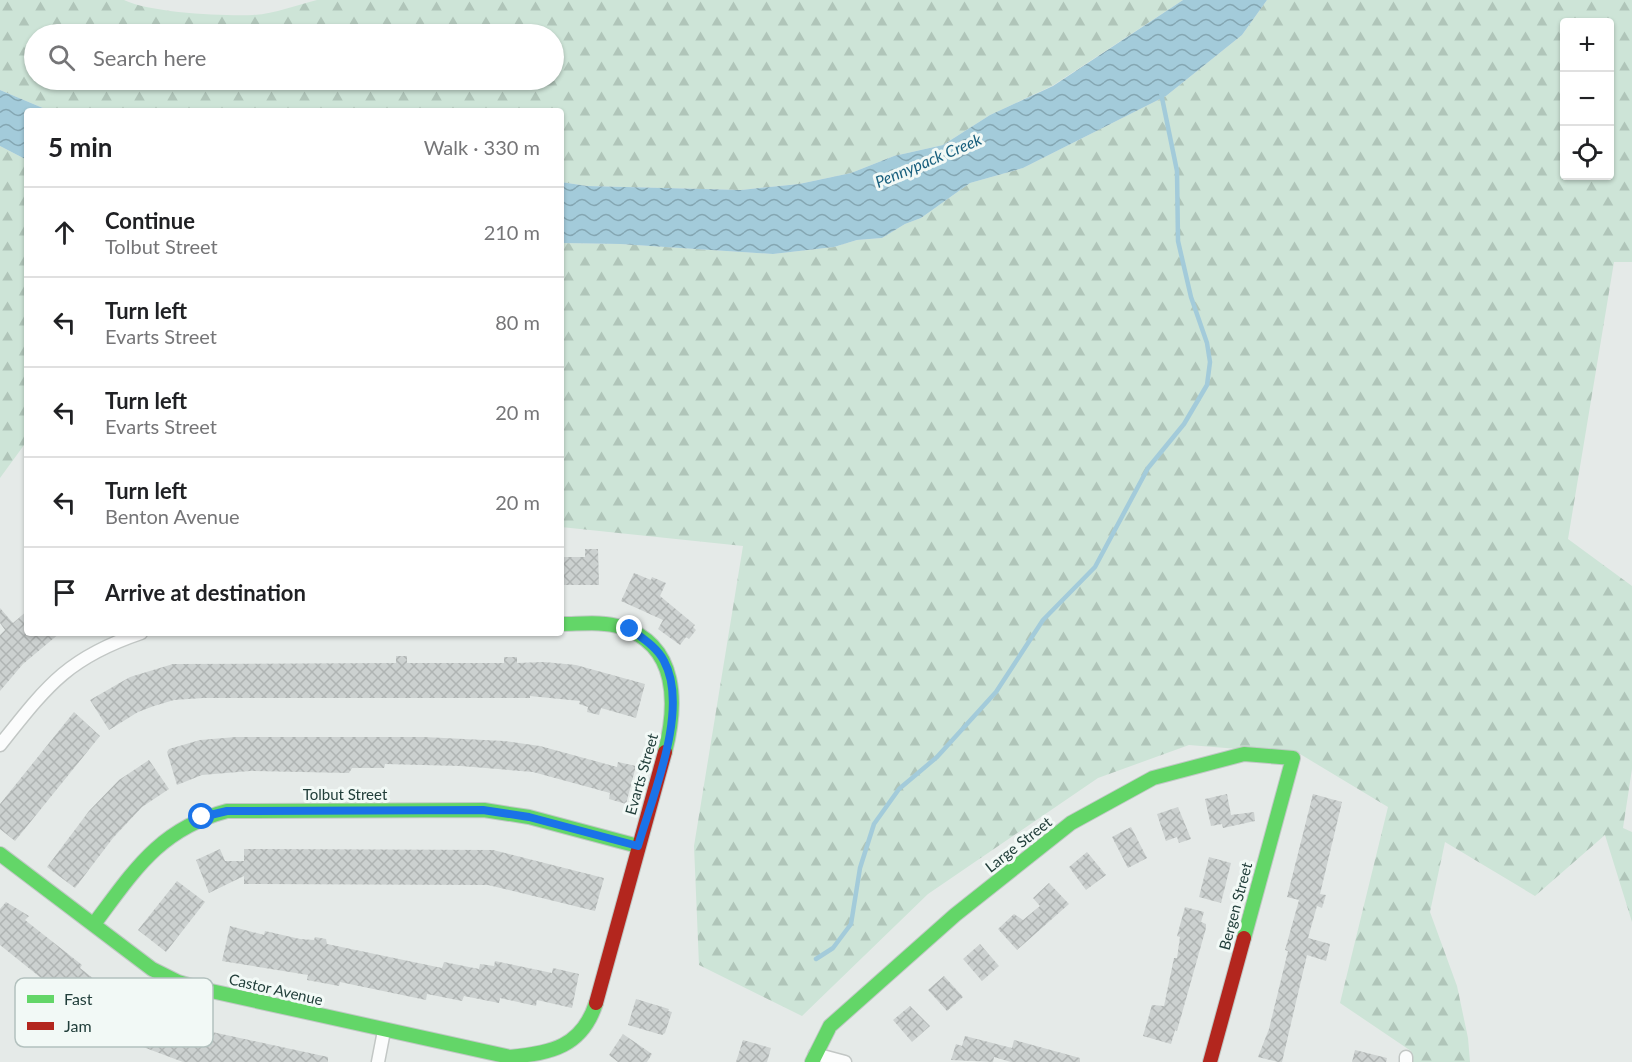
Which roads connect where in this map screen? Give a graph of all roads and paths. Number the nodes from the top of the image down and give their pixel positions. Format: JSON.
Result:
{"nodes":[{"id":1,"x":564,"y":624,"type":"edge"},
{"id":2,"x":132,"y":636,"type":"edge"},
{"id":3,"x":0,"y":745,"type":"edge"},
{"id":4,"x":1293,"y":758,"type":"joint"},
{"id":5,"x":638,"y":846,"type":"junction"},
{"id":6,"x":0,"y":854,"type":"edge"},
{"id":7,"x":94,"y":924,"type":"junction"},
{"id":8,"x":171,"y":978,"type":"edge"},
{"id":9,"x":213,"y":990,"type":"edge"},
{"id":10,"x":384,"y":1031,"type":"junction"},
{"id":11,"x":577,"y":1035,"type":"joint"},
{"id":12,"x":814,"y":1058,"type":"edge"},
{"id":13,"x":378,"y":1062,"type":"edge"},
{"id":14,"x":845,"y":1062,"type":"edge"},
{"id":15,"x":1209,"y":1062,"type":"edge"}],
"edges":[{"from":1,"to":5,"type":"street","name":"Evarts Street"},
{"from":2,"to":3,"type":"street"},
{"from":4,"to":12,"type":"street","name":"Large Street"},
{"from":4,"to":15,"type":"street","name":"Bergen Street"},
{"from":5,"to":7,"type":"street","name":"Tolbut Street"},
{"from":5,"to":11,"type":"street","name":"Evarts Street"},
{"from":6,"to":7,"type":"street","name":"Castor Avenue"},
{"from":7,"to":8,"type":"street","name":"Castor Avenue"},
{"from":9,"to":10,"type":"street","name":"Castor Avenue"},
{"from":10,"to":11,"type":"street","name":"Castor Avenue"},
{"from":10,"to":13,"type":"street"},
{"from":12,"to":14,"type":"street"}]}
